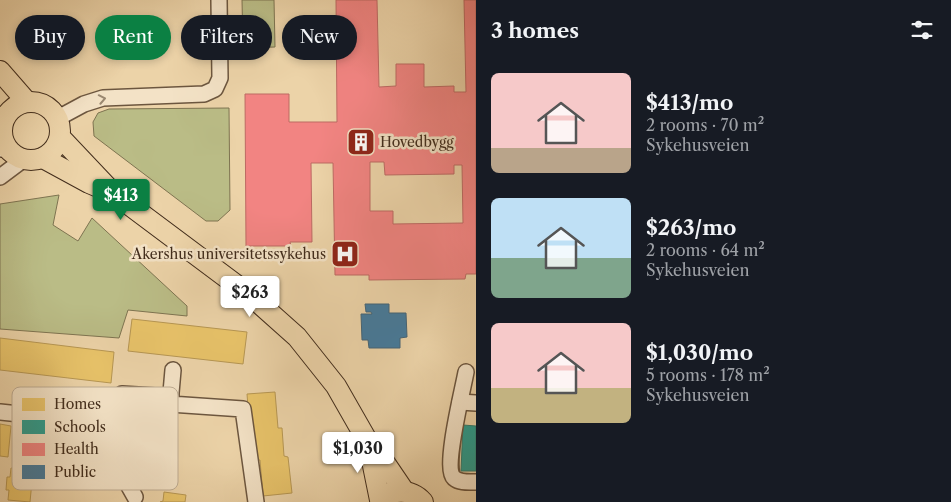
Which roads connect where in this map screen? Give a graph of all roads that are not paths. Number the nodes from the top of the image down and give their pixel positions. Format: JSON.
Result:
{"nodes":[{"id":1,"x":219,"y":0,"type":"edge"},
{"id":2,"x":0,"y":71,"type":"edge"},
{"id":3,"x":27,"y":102,"type":"junction"},
{"id":4,"x":3,"y":111,"type":"edge"},
{"id":5,"x":59,"y":128,"type":"junction"},
{"id":6,"x":2,"y":146,"type":"edge"},
{"id":7,"x":33,"y":158,"type":"junction"},
{"id":8,"x":0,"y":177,"type":"edge"},
{"id":9,"x":112,"y":192,"type":"junction"},
{"id":10,"x":173,"y":370,"type":"dead end"},
{"id":11,"x":466,"y":372,"type":"dead end"},
{"id":12,"x":171,"y":387,"type":"edge"},
{"id":13,"x":460,"y":402,"type":"junction"},
{"id":14,"x":476,"y":402,"type":"edge"},
{"id":15,"x":178,"y":405,"type":"edge"},
{"id":16,"x":368,"y":442,"type":"junction"},
{"id":17,"x":476,"y":482,"type":"edge"},
{"id":18,"x":132,"y":490,"type":"edge"},
{"id":19,"x":404,"y":491,"type":"junction"},
{"id":20,"x":136,"y":497,"type":"dead end"},
{"id":21,"x":379,"y":501,"type":"edge"},
{"id":22,"x":256,"y":502,"type":"edge"},
{"id":23,"x":423,"y":502,"type":"edge"}],
"edges":[{"from":5,"to":1,"type":"street","one_way":true},
{"from":2,"to":3,"type":"main road"},
{"from":3,"to":4,"type":"main road"},
{"from":3,"to":5,"type":"main road"},
{"from":4,"to":6,"type":"main road"},
{"from":5,"to":7,"type":"main road"},
{"from":5,"to":9,"type":"main road"},
{"from":6,"to":7,"type":"main road"},
{"from":7,"to":8,"type":"street"},
{"from":7,"to":9,"type":"main road"},
{"from":9,"to":16,"type":"main road"},
{"from":10,"to":12,"type":"street"},
{"from":11,"to":13,"type":"street"},
{"from":13,"to":14,"type":"street"},
{"from":13,"to":17,"type":"street"},
{"from":15,"to":22,"type":"street"},
{"from":16,"to":19,"type":"main road"},
{"from":16,"to":21,"type":"main road"},
{"from":18,"to":20,"type":"street"},
{"from":19,"to":21,"type":"main road"},
{"from":19,"to":23,"type":"main road"}]}
